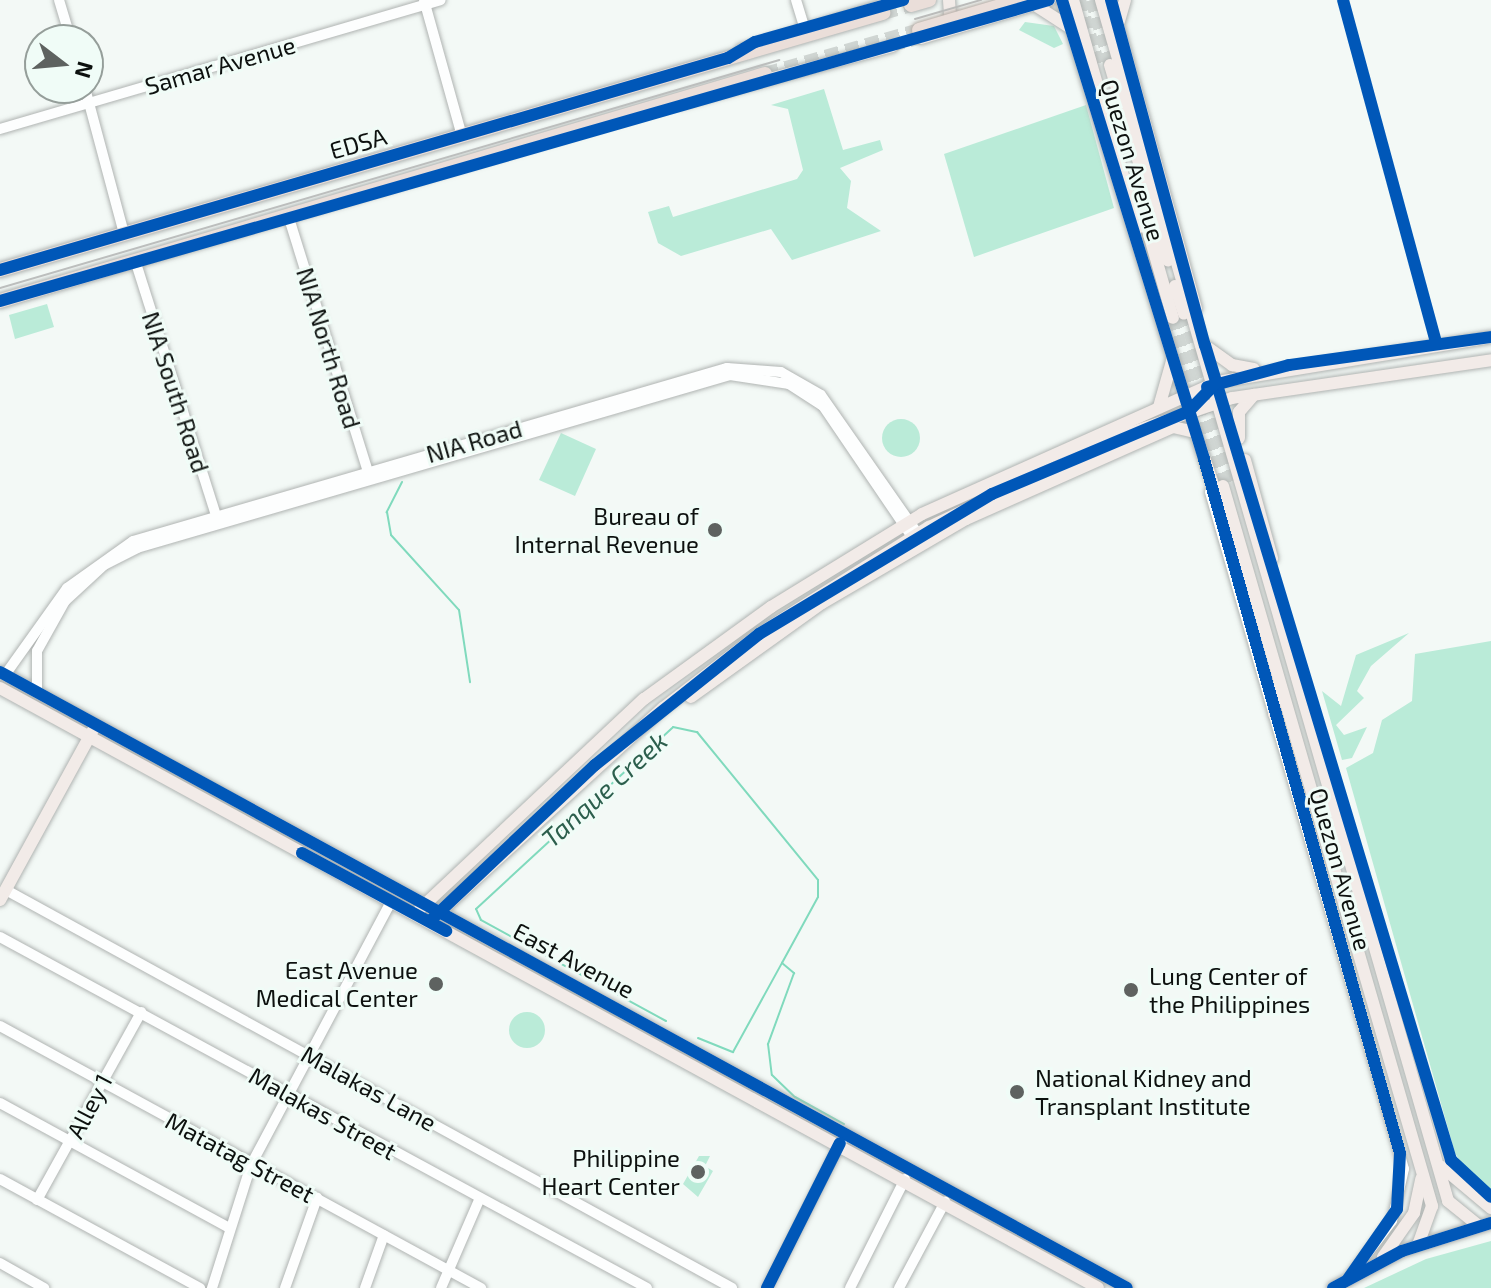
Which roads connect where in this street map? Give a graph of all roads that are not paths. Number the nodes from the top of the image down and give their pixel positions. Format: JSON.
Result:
{"nodes":[{"id":1,"x":59,"y":0,"type":"edge"},
{"id":2,"x":440,"y":0,"type":"edge"},
{"id":3,"x":796,"y":0,"type":"edge"},
{"id":4,"x":929,"y":0,"type":"edge"},
{"id":5,"x":949,"y":0,"type":"edge"},
{"id":6,"x":1049,"y":0,"type":"edge"},
{"id":7,"x":1062,"y":0,"type":"edge"},
{"id":8,"x":1073,"y":0,"type":"edge"},
{"id":9,"x":1101,"y":0,"type":"edge"},
{"id":10,"x":1111,"y":0,"type":"edge"},
{"id":11,"x":1125,"y":0,"type":"edge"},
{"id":12,"x":425,"y":2,"type":"edge"},
{"id":13,"x":1027,"y":2,"type":"edge"},
{"id":14,"x":911,"y":5,"type":"dead end"},
{"id":15,"x":882,"y":10,"type":"joint"},
{"id":16,"x":66,"y":24,"type":"edge"},
{"id":17,"x":954,"y":28,"type":"junction"},
{"id":18,"x":1070,"y":28,"type":"junction"},
{"id":19,"x":1119,"y":28,"type":"junction"},
{"id":20,"x":805,"y":29,"type":"junction"},
{"id":21,"x":920,"y":34,"type":"joint"},
{"id":22,"x":892,"y":46,"type":"tunnel mouth"},
{"id":23,"x":728,"y":58,"type":"junction"},
{"id":24,"x":1105,"y":66,"type":"tunnel mouth"},
{"id":25,"x":765,"y":74,"type":"tunnel mouth"},
{"id":26,"x":104,"y":98,"type":"edge"},
{"id":27,"x":676,"y":103,"type":"junction"},
{"id":28,"x":83,"y":104,"type":"edge"},
{"id":29,"x":91,"y":104,"type":"edge"},
{"id":30,"x":0,"y":129,"type":"edge"},
{"id":31,"x":462,"y":136,"type":"junction"},
{"id":32,"x":288,"y":215,"type":"junction"},
{"id":33,"x":124,"y":234,"type":"junction"},
{"id":34,"x":135,"y":260,"type":"junction"},
{"id":35,"x":0,"y":270,"type":"edge"},
{"id":36,"x":0,"y":301,"type":"edge"},
{"id":37,"x":1184,"y":314,"type":"junction"},
{"id":38,"x":1165,"y":332,"type":"junction"},
{"id":39,"x":1491,"y":337,"type":"edge"},
{"id":40,"x":1205,"y":345,"type":"junction"},
{"id":41,"x":1171,"y":354,"type":"junction"},
{"id":42,"x":1323,"y":360,"type":"junction"},
{"id":43,"x":1491,"y":360,"type":"edge"},
{"id":44,"x":1265,"y":370,"type":"junction"},
{"id":45,"x":1327,"y":379,"type":"junction"},
{"id":46,"x":1217,"y":382,"type":"junction"},
{"id":47,"x":1266,"y":391,"type":"junction"},
{"id":48,"x":1185,"y":397,"type":"junction"},
{"id":49,"x":1222,"y":401,"type":"junction"},
{"id":50,"x":1159,"y":407,"type":"junction"},
{"id":51,"x":1189,"y":411,"type":"junction"},
{"id":52,"x":1195,"y":432,"type":"junction"},
{"id":53,"x":1204,"y":459,"type":"junction"},
{"id":54,"x":1240,"y":462,"type":"junction"},
{"id":55,"x":1249,"y":474,"type":"junction"},
{"id":56,"x":369,"y":476,"type":"junction"},
{"id":57,"x":217,"y":520,"type":"junction"},
{"id":58,"x":907,"y":523,"type":"junction"},
{"id":59,"x":918,"y":540,"type":"junction"},
{"id":60,"x":1262,"y":672,"type":"junction"},
{"id":61,"x":3,"y":673,"type":"edge"},
{"id":62,"x":1276,"y":676,"type":"junction"},
{"id":63,"x":0,"y":688,"type":"edge"},
{"id":64,"x":1301,"y":689,"type":"junction"},
{"id":65,"x":37,"y":692,"type":"junction"},
{"id":66,"x":1274,"y":714,"type":"junction"},
{"id":67,"x":92,"y":731,"type":"junction"},
{"id":68,"x":540,"y":792,"type":"junction"},
{"id":69,"x":551,"y":805,"type":"junction"},
{"id":70,"x":3,"y":895,"type":"edge"},
{"id":71,"x":391,"y":902,"type":"junction"},
{"id":72,"x":425,"y":904,"type":"junction"},
{"id":73,"x":443,"y":914,"type":"junction"},
{"id":74,"x":415,"y":915,"type":"junction"},
{"id":75,"x":433,"y":924,"type":"junction"},
{"id":76,"x":0,"y":937,"type":"edge"},
{"id":77,"x":141,"y":1012,"type":"junction"},
{"id":78,"x":0,"y":1026,"type":"edge"},
{"id":79,"x":307,"y":1055,"type":"junction"},
{"id":80,"x":103,"y":1080,"type":"junction"},
{"id":81,"x":286,"y":1093,"type":"junction"},
{"id":82,"x":0,"y":1103,"type":"edge"},
{"id":83,"x":844,"y":1138,"type":"junction"},
{"id":84,"x":70,"y":1142,"type":"junction"},
{"id":85,"x":1420,"y":1160,"type":"junction"},
{"id":86,"x":1438,"y":1162,"type":"junction"},
{"id":87,"x":251,"y":1165,"type":"junction"},
{"id":88,"x":0,"y":1179,"type":"edge"},
{"id":89,"x":902,"y":1184,"type":"junction"},
{"id":90,"x":317,"y":1198,"type":"junction"},
{"id":91,"x":480,"y":1198,"type":"junction"},
{"id":92,"x":37,"y":1200,"type":"junction"},
{"id":93,"x":1448,"y":1201,"type":"junction"},
{"id":94,"x":945,"y":1202,"type":"junction"},
{"id":95,"x":1432,"y":1206,"type":"junction"},
{"id":96,"x":1491,"y":1208,"type":"edge"},
{"id":97,"x":1485,"y":1224,"type":"edge"},
{"id":98,"x":229,"y":1228,"type":"junction"},
{"id":99,"x":384,"y":1235,"type":"junction"},
{"id":100,"x":1418,"y":1245,"type":"junction"},
{"id":101,"x":1379,"y":1261,"type":"junction"},
{"id":102,"x":0,"y":1263,"type":"edge"},
{"id":103,"x":448,"y":1270,"type":"junction"},
{"id":104,"x":1348,"y":1279,"type":"junction"},
{"id":105,"x":44,"y":1288,"type":"edge"},
{"id":106,"x":200,"y":1288,"type":"edge"},
{"id":107,"x":212,"y":1288,"type":"edge"},
{"id":108,"x":285,"y":1288,"type":"edge"},
{"id":109,"x":365,"y":1288,"type":"edge"},
{"id":110,"x":441,"y":1288,"type":"edge"},
{"id":111,"x":481,"y":1288,"type":"edge"},
{"id":112,"x":647,"y":1288,"type":"edge"},
{"id":113,"x":732,"y":1288,"type":"edge"},
{"id":114,"x":767,"y":1288,"type":"edge"},
{"id":115,"x":850,"y":1288,"type":"edge"},
{"id":116,"x":899,"y":1288,"type":"edge"},
{"id":117,"x":1098,"y":1288,"type":"edge"},
{"id":118,"x":1127,"y":1288,"type":"edge"},
{"id":119,"x":1333,"y":1288,"type":"edge"}],
"edges":[{"from":1,"to":16,"type":"street"},
{"from":2,"to":12,"type":"street","name":"Samar Avenue"},
{"from":3,"to":20,"type":"street"},
{"from":4,"to":14,"type":"highway"},
{"from":5,"to":17,"type":"main road"},
{"from":6,"to":13,"type":"main road"},
{"from":7,"to":18,"type":"main road","name":"Quezon Avenue"},
{"from":8,"to":38,"type":"main road","name":"Quezon Avenue"},
{"from":9,"to":37,"type":"main road","name":"Quezon Avenue"},
{"from":10,"to":19,"type":"main road","name":"Quezon Avenue"},
{"from":11,"to":19,"type":"main road"},
{"from":12,"to":26,"type":"street","name":"Samar Avenue"},
{"from":12,"to":31,"type":"street"},
{"from":13,"to":17,"type":"main road"},
{"from":13,"to":18,"type":"main road"},
{"from":13,"to":21,"type":"highway","bridge":true},
{"from":15,"to":20,"type":"main road","name":"EDSA"},
{"from":15,"to":23,"type":"highway","name":"EDSA"},
{"from":17,"to":21,"type":"main road"},
{"from":18,"to":38,"type":"main road","name":"Quezon Avenue"},
{"from":19,"to":37,"type":"main road","name":"Quezon Avenue"},
{"from":20,"to":23,"type":"main road","name":"EDSA"},
{"from":22,"to":27,"type":"main road","name":"EDSA"},
{"from":23,"to":31,"type":"highway","name":"EDSA"},
{"from":24,"to":37,"type":"main road","name":"Quezon Avenue"},
{"from":25,"to":27,"type":"highway","name":"EDSA"},
{"from":27,"to":32,"type":"highway","name":"EDSA"},
{"from":28,"to":30,"type":"street","name":"Samar Avenue"},
{"from":29,"to":33,"type":"street"},
{"from":31,"to":33,"type":"highway","name":"EDSA"},
{"from":32,"to":34,"type":"highway","name":"EDSA"},
{"from":32,"to":56,"type":"street","name":"NIA North Road"},
{"from":33,"to":35,"type":"highway","name":"EDSA"},
{"from":34,"to":36,"type":"highway","name":"EDSA"},
{"from":34,"to":57,"type":"street","name":"NIA South Road"},
{"from":37,"to":40,"type":"main road","name":"Quezon Avenue"},
{"from":38,"to":41,"type":"main road","name":"Quezon Avenue"},
{"from":39,"to":42,"type":"main road"},
{"from":40,"to":44,"type":"main road"},
{"from":40,"to":46,"type":"main road","name":"Quezon Avenue"},
{"from":41,"to":48,"type":"main road","name":"Quezon Avenue"},
{"from":41,"to":50,"type":"main road"},
{"from":42,"to":44,"type":"main road"},
{"from":42,"to":45,"type":"main road"},
{"from":43,"to":45,"type":"main road"},
{"from":44,"to":46,"type":"main road"},
{"from":45,"to":47,"type":"main road"},
{"from":46,"to":48,"type":"main road"},
{"from":46,"to":49,"type":"main road","name":"Quezon Avenue"},
{"from":47,"to":49,"type":"main road"},
{"from":47,"to":55,"type":"main road"},
{"from":48,"to":50,"type":"main road"},
{"from":48,"to":51,"type":"main road","name":"Quezon Avenue"},
{"from":49,"to":51,"type":"main road"},
{"from":49,"to":54,"type":"main road","name":"Quezon Avenue"},
{"from":50,"to":58,"type":"main road"},
{"from":51,"to":52,"type":"main road","name":"Quezon Avenue"},
{"from":51,"to":59,"type":"main road"},
{"from":52,"to":53,"type":"main road","name":"Quezon Avenue"},
{"from":52,"to":59,"type":"main road"},
{"from":53,"to":60,"type":"street","name":"Quezon Avenue"},
{"from":53,"to":62,"type":"main road","name":"Quezon Avenue"},
{"from":54,"to":55,"type":"main road","name":"Quezon Avenue"},
{"from":54,"to":64,"type":"main road","name":"Quezon Avenue"},
{"from":55,"to":64,"type":"main road","name":"Quezon Avenue"},
{"from":56,"to":57,"type":"street","name":"NIA Road"},
{"from":56,"to":58,"type":"street","name":"NIA Road"},
{"from":57,"to":61,"type":"street","name":"NIA Road"},
{"from":57,"to":65,"type":"street","name":"NIA Road"},
{"from":58,"to":59,"type":"street","name":"NIA Road"},
{"from":58,"to":68,"type":"main road"},
{"from":59,"to":69,"type":"main road"},
{"from":59,"to":73,"type":"main road"},
{"from":60,"to":62,"type":"main road"},
{"from":60,"to":66,"type":"street","name":"Quezon Avenue"},
{"from":61,"to":65,"type":"main road","name":"East Avenue"},
{"from":62,"to":64,"type":"main road","name":"Quezon Avenue"},
{"from":62,"to":66,"type":"main road"},
{"from":62,"to":85,"type":"main road","name":"Quezon Avenue"},
{"from":63,"to":67,"type":"main road","name":"East Avenue"},
{"from":64,"to":86,"type":"main road","name":"Quezon Avenue"},
{"from":65,"to":67,"type":"main road","name":"East Avenue"},
{"from":66,"to":104,"type":"street","name":"Quezon Avenue"},
{"from":67,"to":70,"type":"main road"},
{"from":67,"to":71,"type":"main road","name":"East Avenue"},
{"from":67,"to":72,"type":"main road","name":"East Avenue"},
{"from":68,"to":69,"type":"main road"},
{"from":68,"to":72,"type":"main road"},
{"from":69,"to":73,"type":"main road"},
{"from":70,"to":79,"type":"street","name":"Malakas Lane"},
{"from":71,"to":74,"type":"main road","name":"East Avenue"},
{"from":71,"to":79,"type":"street"},
{"from":72,"to":73,"type":"main road","name":"East Avenue"},
{"from":72,"to":74,"type":"main road"},
{"from":73,"to":75,"type":"main road"},
{"from":73,"to":83,"type":"main road","name":"East Avenue"},
{"from":74,"to":75,"type":"main road","name":"East Avenue"},
{"from":75,"to":83,"type":"main road","name":"East Avenue"},
{"from":76,"to":77,"type":"street","name":"Malakas Street"},
{"from":77,"to":80,"type":"street","name":"Alley 1"},
{"from":77,"to":81,"type":"street","name":"Malakas Street"},
{"from":78,"to":80,"type":"street","name":"Matatag Street"},
{"from":79,"to":81,"type":"street"},
{"from":79,"to":113,"type":"street","name":"Malakas Lane"},
{"from":80,"to":84,"type":"street","name":"Alley 1"},
{"from":80,"to":87,"type":"street","name":"Matatag Street"},
{"from":81,"to":87,"type":"street"},
{"from":81,"to":91,"type":"street","name":"Malakas Street"},
{"from":82,"to":84,"type":"street"},
{"from":83,"to":89,"type":"main road","name":"East Avenue"},
{"from":83,"to":114,"type":"street"},
{"from":83,"to":118,"type":"main road","name":"East Avenue"},
{"from":84,"to":92,"type":"street","name":"Alley 1"},
{"from":84,"to":98,"type":"street"},
{"from":85,"to":95,"type":"main road","name":"Quezon Avenue"},
{"from":85,"to":101,"type":"main road","name":"Quezon Avenue"},
{"from":86,"to":93,"type":"main road","name":"Quezon Avenue"},
{"from":86,"to":96,"type":"main road"},
{"from":87,"to":90,"type":"street","name":"Matatag Street"},
{"from":87,"to":98,"type":"street"},
{"from":88,"to":92,"type":"street"},
{"from":89,"to":94,"type":"main road","name":"East Avenue"},
{"from":89,"to":115,"type":"street"},
{"from":90,"to":99,"type":"street","name":"Matatag Street"},
{"from":90,"to":108,"type":"street"},
{"from":91,"to":103,"type":"street"},
{"from":91,"to":112,"type":"street","name":"Malakas Street"},
{"from":92,"to":106,"type":"street"},
{"from":93,"to":95,"type":"main road"},
{"from":93,"to":97,"type":"main road"},
{"from":94,"to":116,"type":"street"},
{"from":94,"to":117,"type":"main road","name":"East Avenue"},
{"from":95,"to":100,"type":"main road"},
{"from":97,"to":100,"type":"main road"},
{"from":98,"to":107,"type":"street"},
{"from":99,"to":103,"type":"street","name":"Matatag Street"},
{"from":99,"to":109,"type":"street"},
{"from":100,"to":101,"type":"main road"},
{"from":101,"to":104,"type":"main road"},
{"from":102,"to":105,"type":"street"},
{"from":103,"to":110,"type":"street"},
{"from":103,"to":111,"type":"street","name":"Matatag Street"},
{"from":104,"to":119,"type":"main road"}]}
